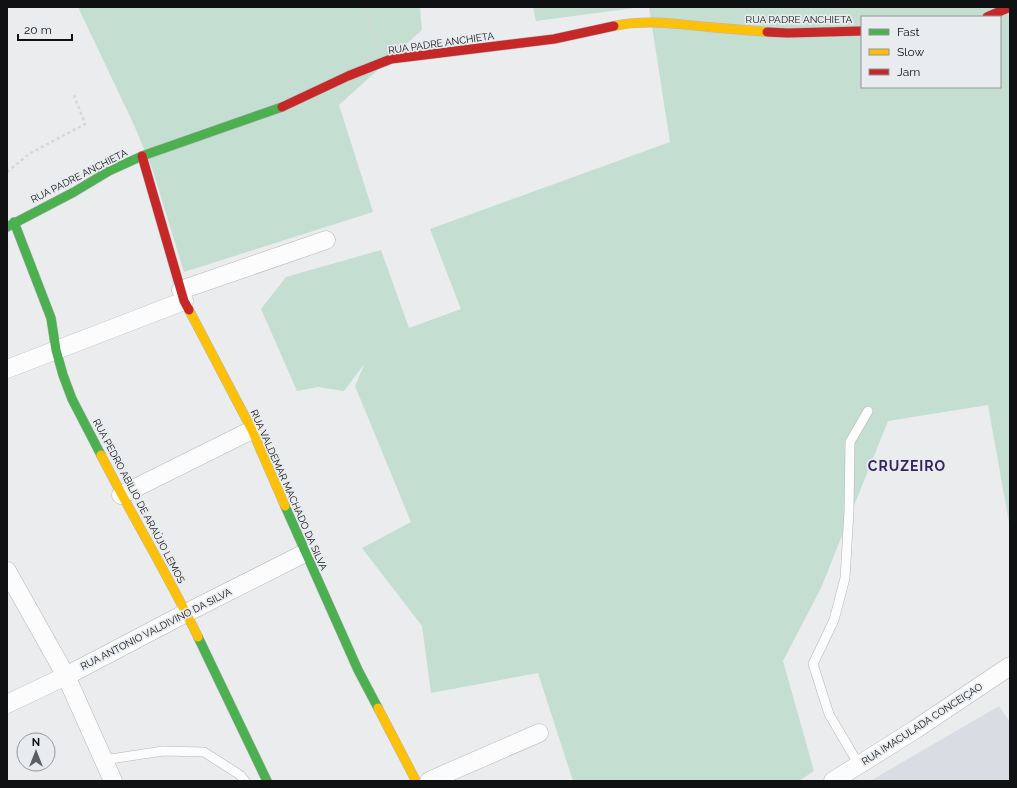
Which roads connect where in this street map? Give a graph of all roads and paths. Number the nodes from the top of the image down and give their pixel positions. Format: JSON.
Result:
{"nodes":[{"id":1,"x":366,"y":7,"type":"edge"},
{"id":2,"x":1010,"y":7,"type":"edge"},
{"id":3,"x":990,"y":16,"type":"edge"},
{"id":4,"x":861,"y":31,"type":"edge"},
{"id":5,"x":381,"y":63,"type":"junction"},
{"id":6,"x":74,"y":95,"type":"dead end"},
{"id":7,"x":142,"y":156,"type":"junction"},
{"id":8,"x":7,"y":172,"type":"edge"},
{"id":9,"x":11,"y":225,"type":"edge"},
{"id":10,"x":326,"y":240,"type":"dead end"},
{"id":11,"x":183,"y":295,"type":"junction"},
{"id":12,"x":56,"y":350,"type":"junction"},
{"id":13,"x":7,"y":369,"type":"edge"},
{"id":14,"x":868,"y":411,"type":"dead end"},
{"id":15,"x":252,"y":430,"type":"junction"},
{"id":16,"x":121,"y":495,"type":"junction"},
{"id":17,"x":305,"y":553,"type":"junction"},
{"id":18,"x":7,"y":571,"type":"edge"},
{"id":19,"x":186,"y":612,"type":"junction"},
{"id":20,"x":1010,"y":666,"type":"edge"},
{"id":21,"x":66,"y":676,"type":"junction"},
{"id":22,"x":7,"y":704,"type":"edge"},
{"id":23,"x":539,"y":733,"type":"dead end"},
{"id":24,"x":104,"y":760,"type":"junction"},
{"id":25,"x":859,"y":765,"type":"junction"},
{"id":26,"x":114,"y":781,"type":"edge"},
{"id":27,"x":245,"y":781,"type":"edge"},
{"id":28,"x":268,"y":781,"type":"edge"},
{"id":29,"x":416,"y":781,"type":"edge"},
{"id":30,"x":430,"y":781,"type":"edge"},
{"id":31,"x":833,"y":781,"type":"edge"}],
"edges":[{"from":1,"to":5,"type":"path"},
{"from":2,"to":3,"type":"street"},
{"from":4,"to":5,"type":"street","name":"RUA PADRE ANCHIETA"},
{"from":5,"to":7,"type":"street","name":"RUA PADRE ANCHIETA"},
{"from":6,"to":8,"type":"path"},
{"from":7,"to":9,"type":"street","name":"RUA PADRE ANCHIETA"},
{"from":7,"to":11,"type":"street","name":"RUA VALDEMAR MACHADO DA SILVA"},
{"from":9,"to":12,"type":"street","name":"RUA PEDRO ABILIO DE ARAÚJO LEMOS"},
{"from":10,"to":11,"type":"street"},
{"from":11,"to":12,"type":"street"},
{"from":11,"to":15,"type":"street","name":"RUA VALDEMAR MACHADO DA SILVA"},
{"from":12,"to":13,"type":"street"},
{"from":12,"to":16,"type":"street","name":"RUA PEDRO ABILIO DE ARAÚJO LEMOS"},
{"from":14,"to":25,"type":"lane"},
{"from":15,"to":16,"type":"street"},
{"from":15,"to":17,"type":"street","name":"RUA VALDEMAR MACHADO DA SILVA"},
{"from":16,"to":19,"type":"street","name":"RUA PEDRO ABILIO DE ARAÚJO LEMOS"},
{"from":17,"to":19,"type":"street","name":"RUA ANTONIO VALDIVINO DA SILVA"},
{"from":17,"to":29,"type":"street","name":"RUA VALDEMAR MACHADO DA SILVA"},
{"from":18,"to":21,"type":"street"},
{"from":19,"to":21,"type":"street","name":"RUA ANTONIO VALDIVINO DA SILVA"},
{"from":19,"to":28,"type":"street","name":"RUA PEDRO ABILIO DE ARAÚJO LEMOS"},
{"from":20,"to":25,"type":"street","name":"RUA IMACULADA CONCEIÇAO"},
{"from":21,"to":22,"type":"street","name":"RUA ANTONIO VALDIVINO DA SILVA"},
{"from":21,"to":24,"type":"street"},
{"from":23,"to":30,"type":"street"},
{"from":24,"to":26,"type":"street"},
{"from":24,"to":27,"type":"lane"},
{"from":25,"to":31,"type":"street","name":"RUA IMACULADA CONCEIÇAO"}]}
